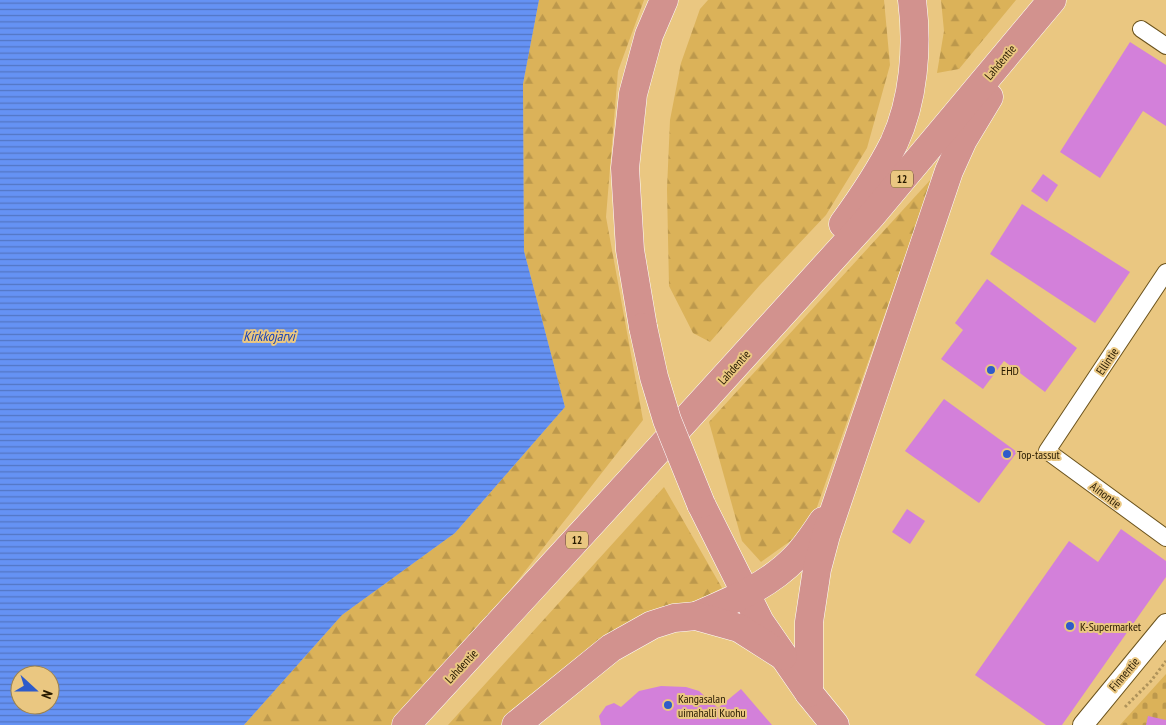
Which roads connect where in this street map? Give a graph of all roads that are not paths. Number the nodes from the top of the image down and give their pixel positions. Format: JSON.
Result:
{"nodes":[{"id":1,"x":664,"y":0,"type":"edge"},
{"id":2,"x":912,"y":0,"type":"edge"},
{"id":3,"x":1052,"y":0,"type":"edge"},
{"id":4,"x":1058,"y":0,"type":"edge"},
{"id":5,"x":1141,"y":29,"type":"dead end"},
{"id":6,"x":1166,"y":46,"type":"edge"},
{"id":7,"x":1166,"y":272,"type":"edge"},
{"id":8,"x":746,"y":354,"type":"junction"},
{"id":9,"x":1047,"y":451,"type":"joint"},
{"id":10,"x":840,"y":494,"type":"junction"},
{"id":11,"x":1166,"y":538,"type":"edge"},
{"id":12,"x":746,"y":594,"type":"junction"},
{"id":13,"x":696,"y":616,"type":"junction"},
{"id":14,"x":1166,"y":624,"type":"edge"},
{"id":15,"x":784,"y":656,"type":"junction"},
{"id":16,"x":809,"y":693,"type":"junction"},
{"id":17,"x":406,"y":725,"type":"edge"},
{"id":18,"x":516,"y":725,"type":"edge"},
{"id":19,"x":834,"y":725,"type":"edge"},
{"id":20,"x":1083,"y":725,"type":"edge"}],
"edges":[{"from":1,"to":12,"type":"highway","bridge":true},
{"from":2,"to":8,"type":"highway"},
{"from":3,"to":8,"type":"highway","name":"Lahdentie","number":"12"},
{"from":4,"to":10,"type":"highway"},
{"from":5,"to":6,"type":"street"},
{"from":7,"to":9,"type":"street","name":"Ellintie"},
{"from":8,"to":17,"type":"highway","name":"Lahdentie","number":"12"},
{"from":9,"to":11,"type":"street","name":"Ainontie"},
{"from":10,"to":12,"type":"highway"},
{"from":10,"to":16,"type":"highway"},
{"from":12,"to":13,"type":"highway"},
{"from":12,"to":15,"type":"highway"},
{"from":13,"to":15,"type":"highway"},
{"from":13,"to":18,"type":"highway"},
{"from":14,"to":20,"type":"street","name":"Finnentie"},
{"from":15,"to":16,"type":"highway"},
{"from":16,"to":19,"type":"highway"}]}
